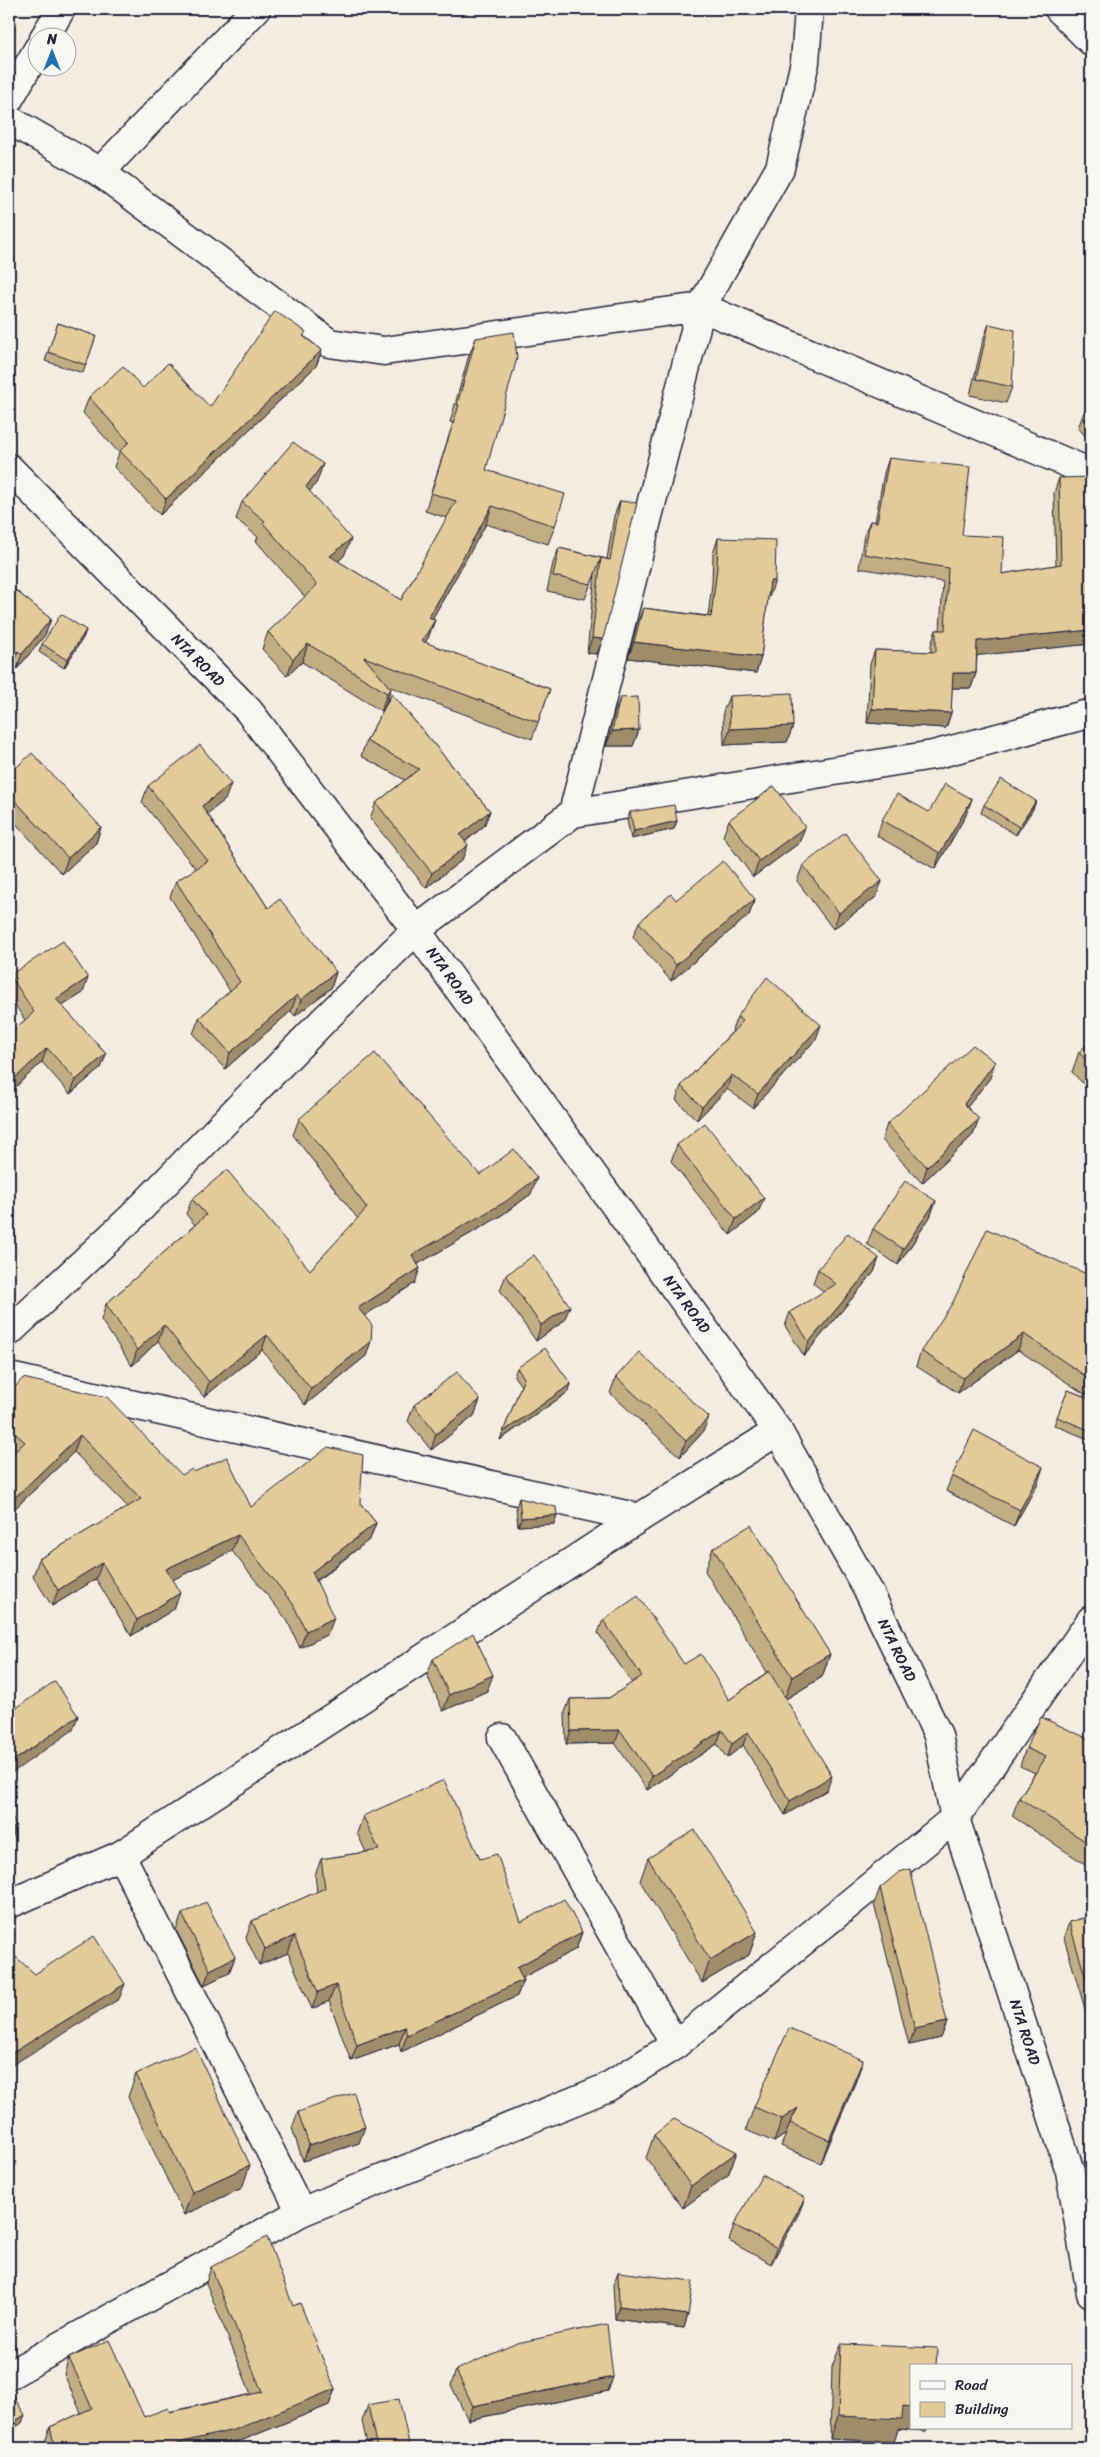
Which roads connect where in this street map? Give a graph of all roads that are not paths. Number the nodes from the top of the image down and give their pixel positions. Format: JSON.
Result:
{"nodes":[{"id":1,"x":61,"y":9,"type":"edge"},
{"id":2,"x":256,"y":9,"type":"edge"},
{"id":3,"x":809,"y":9,"type":"edge"},
{"id":4,"x":1059,"y":9,"type":"edge"},
{"id":5,"x":50,"y":28,"type":"edge"},
{"id":6,"x":1091,"y":40,"type":"edge"},
{"id":7,"x":28,"y":66,"type":"edge"},
{"id":8,"x":9,"y":99,"type":"edge"},
{"id":9,"x":9,"y":120,"type":"edge"},
{"id":10,"x":100,"y":172,"type":"junction"},
{"id":11,"x":702,"y":307,"type":"junction"},
{"id":12,"x":9,"y":468,"type":"edge"},
{"id":13,"x":1091,"y":473,"type":"edge"},
{"id":14,"x":1088,"y":714,"type":"dead end"},
{"id":15,"x":573,"y":813,"type":"junction"},
{"id":16,"x":416,"y":930,"type":"junction"},
{"id":17,"x":9,"y":1332,"type":"edge"},
{"id":18,"x":9,"y":1377,"type":"edge"},
{"id":19,"x":778,"y":1431,"type":"junction"},
{"id":20,"x":638,"y":1518,"type":"junction"},
{"id":21,"x":1091,"y":1620,"type":"edge"},
{"id":22,"x":502,"y":1738,"type":"dead end"},
{"id":23,"x":955,"y":1818,"type":"junction"},
{"id":24,"x":121,"y":1855,"type":"junction"},
{"id":25,"x":9,"y":1904,"type":"edge"},
{"id":26,"x":675,"y":2045,"type":"junction"},
{"id":27,"x":301,"y":2212,"type":"junction"},
{"id":28,"x":1091,"y":2293,"type":"edge"},
{"id":29,"x":9,"y":2374,"type":"edge"}],
"edges":[{"from":1,"to":5,"type":"street"},
{"from":2,"to":10,"type":"street"},
{"from":3,"to":11,"type":"street"},
{"from":4,"to":6,"type":"street"},
{"from":7,"to":8,"type":"street"},
{"from":9,"to":10,"type":"street"},
{"from":10,"to":11,"type":"street"},
{"from":11,"to":13,"type":"street"},
{"from":11,"to":15,"type":"street"},
{"from":12,"to":16,"type":"street","name":"NTA ROAD"},
{"from":14,"to":15,"type":"street"},
{"from":15,"to":16,"type":"street"},
{"from":16,"to":17,"type":"street"},
{"from":16,"to":19,"type":"street","name":"NTA ROAD"},
{"from":18,"to":20,"type":"street"},
{"from":19,"to":20,"type":"street"},
{"from":19,"to":23,"type":"street","name":"NTA ROAD"},
{"from":20,"to":24,"type":"street"},
{"from":21,"to":23,"type":"street"},
{"from":22,"to":26,"type":"street"},
{"from":23,"to":26,"type":"street"},
{"from":23,"to":28,"type":"street","name":"NTA ROAD"},
{"from":24,"to":25,"type":"street"},
{"from":24,"to":27,"type":"street"},
{"from":26,"to":27,"type":"street"},
{"from":27,"to":29,"type":"street"}]}
